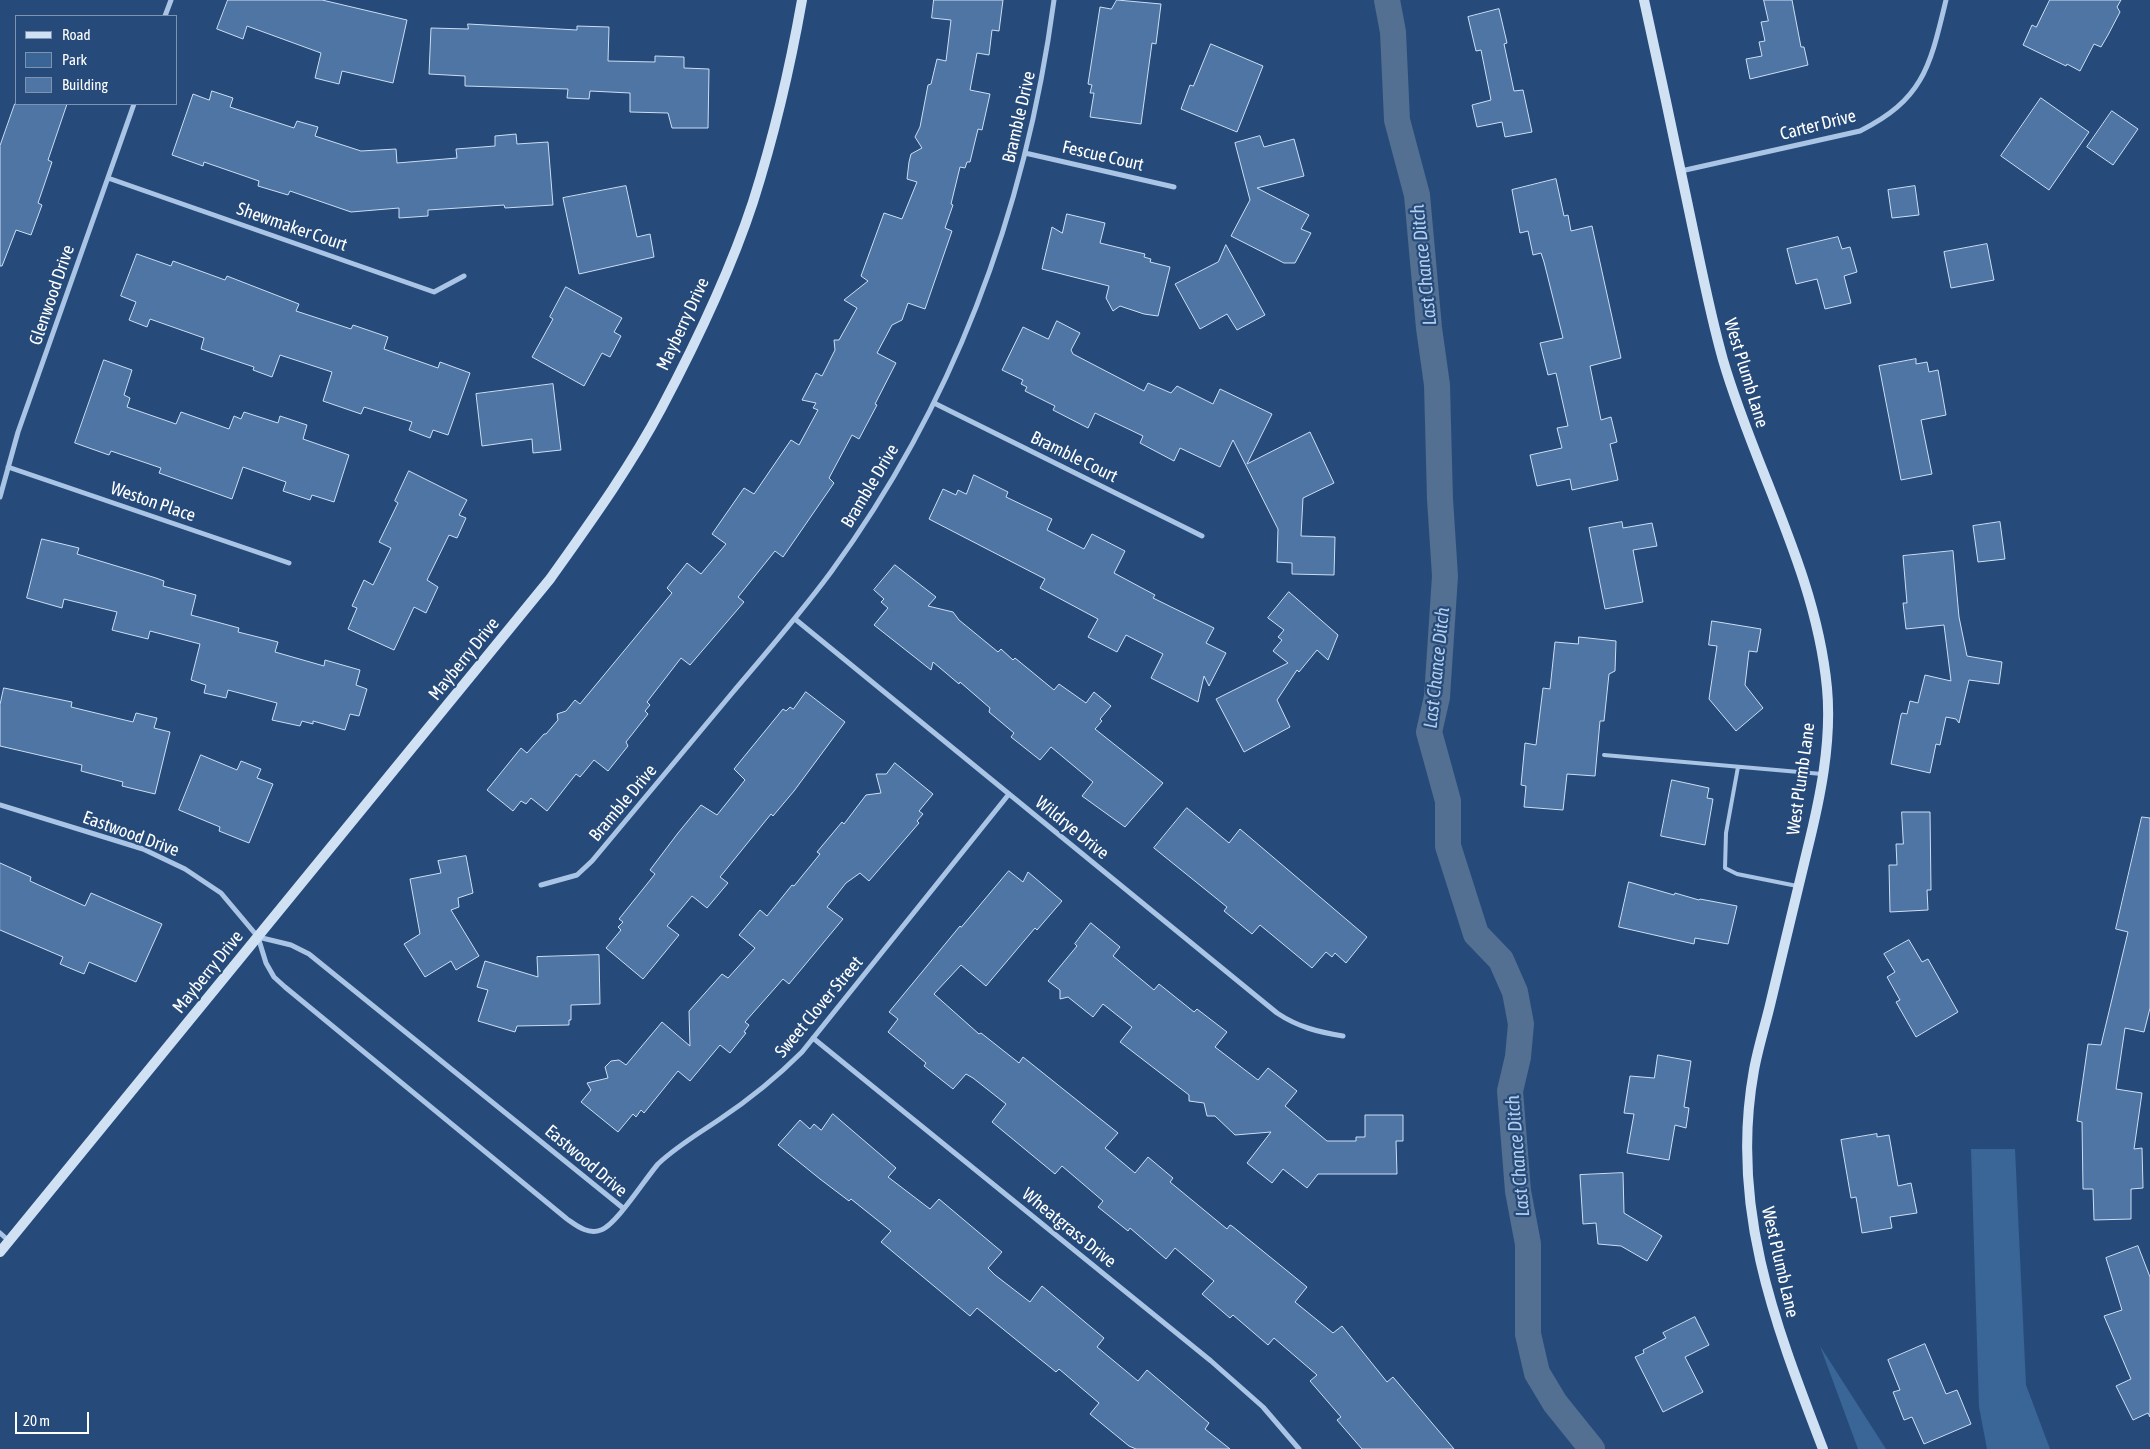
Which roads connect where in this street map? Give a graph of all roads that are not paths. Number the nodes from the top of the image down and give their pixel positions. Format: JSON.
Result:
{"nodes":[{"id":1,"x":170,"y":0,"type":"edge"},
{"id":2,"x":802,"y":0,"type":"edge"},
{"id":3,"x":1054,"y":0,"type":"edge"},
{"id":4,"x":1644,"y":0,"type":"edge"},
{"id":5,"x":1946,"y":0,"type":"edge"},
{"id":6,"x":165,"y":15,"type":"edge"},
{"id":7,"x":134,"y":105,"type":"edge"},
{"id":8,"x":1025,"y":153,"type":"junction"},
{"id":9,"x":1680,"y":170,"type":"junction"},
{"id":10,"x":108,"y":178,"type":"junction"},
{"id":11,"x":1174,"y":188,"type":"dead end"},
{"id":12,"x":464,"y":276,"type":"dead end"},
{"id":13,"x":934,"y":404,"type":"junction"},
{"id":14,"x":8,"y":467,"type":"junction"},
{"id":15,"x":0,"y":497,"type":"edge"},
{"id":16,"x":1202,"y":536,"type":"dead end"},
{"id":17,"x":289,"y":563,"type":"dead end"},
{"id":18,"x":795,"y":619,"type":"junction"},
{"id":19,"x":1604,"y":756,"type":"dead end"},
{"id":20,"x":1738,"y":767,"type":"junction"},
{"id":21,"x":1822,"y":774,"type":"junction"},
{"id":22,"x":1009,"y":794,"type":"junction"},
{"id":23,"x":0,"y":804,"type":"edge"},
{"id":24,"x":541,"y":885,"type":"dead end"},
{"id":25,"x":1799,"y":886,"type":"junction"},
{"id":26,"x":258,"y":937,"type":"junction"},
{"id":27,"x":1343,"y":1036,"type":"dead end"},
{"id":28,"x":814,"y":1038,"type":"junction"},
{"id":29,"x":623,"y":1208,"type":"junction"},
{"id":30,"x":0,"y":1233,"type":"edge"},
{"id":31,"x":9,"y":1241,"type":"junction"},
{"id":32,"x":0,"y":1252,"type":"edge"},
{"id":33,"x":1300,"y":1449,"type":"edge"},
{"id":34,"x":1823,"y":1449,"type":"edge"}],
"edges":[{"from":1,"to":6,"type":"street"},
{"from":2,"to":26,"type":"main road","name":"Mayberry Drive"},
{"from":3,"to":8,"type":"street","name":"Bramble Drive"},
{"from":4,"to":9,"type":"main road","name":"West Plumb Lane"},
{"from":5,"to":9,"type":"street","name":"Carter Drive"},
{"from":7,"to":10,"type":"street","name":"Glenwood Drive"},
{"from":8,"to":11,"type":"street","name":"Fescue Court"},
{"from":8,"to":13,"type":"street","name":"Bramble Drive"},
{"from":9,"to":21,"type":"main road","name":"West Plumb Lane"},
{"from":10,"to":12,"type":"street","name":"Shewmaker Court"},
{"from":10,"to":14,"type":"street","name":"Glenwood Drive"},
{"from":13,"to":16,"type":"street","name":"Bramble Court"},
{"from":13,"to":18,"type":"street","name":"Bramble Drive"},
{"from":14,"to":15,"type":"street","name":"Glenwood Drive"},
{"from":14,"to":17,"type":"street","name":"Weston Place"},
{"from":18,"to":22,"type":"street","name":"Wildrye Drive"},
{"from":18,"to":24,"type":"street","name":"Bramble Drive"},
{"from":19,"to":20,"type":"lane"},
{"from":20,"to":21,"type":"lane"},
{"from":20,"to":25,"type":"lane"},
{"from":21,"to":25,"type":"main road","name":"West Plumb Lane"},
{"from":22,"to":27,"type":"street","name":"Wildrye Drive"},
{"from":22,"to":28,"type":"street","name":"Sweet Clover Street"},
{"from":23,"to":26,"type":"street","name":"Eastwood Drive"},
{"from":25,"to":34,"type":"main road","name":"West Plumb Lane"},
{"from":26,"to":29,"type":"street","name":"Eastwood Drive"},
{"from":26,"to":29,"type":"street","name":"Eastwood Drive"},
{"from":26,"to":31,"type":"main road","name":"Mayberry Drive"},
{"from":28,"to":29,"type":"street","name":"Sweet Clover Street"},
{"from":28,"to":33,"type":"street","name":"Wheatgrass Drive"},
{"from":30,"to":31,"type":"street"},
{"from":31,"to":32,"type":"main road","name":"Mayberry Drive"}]}
